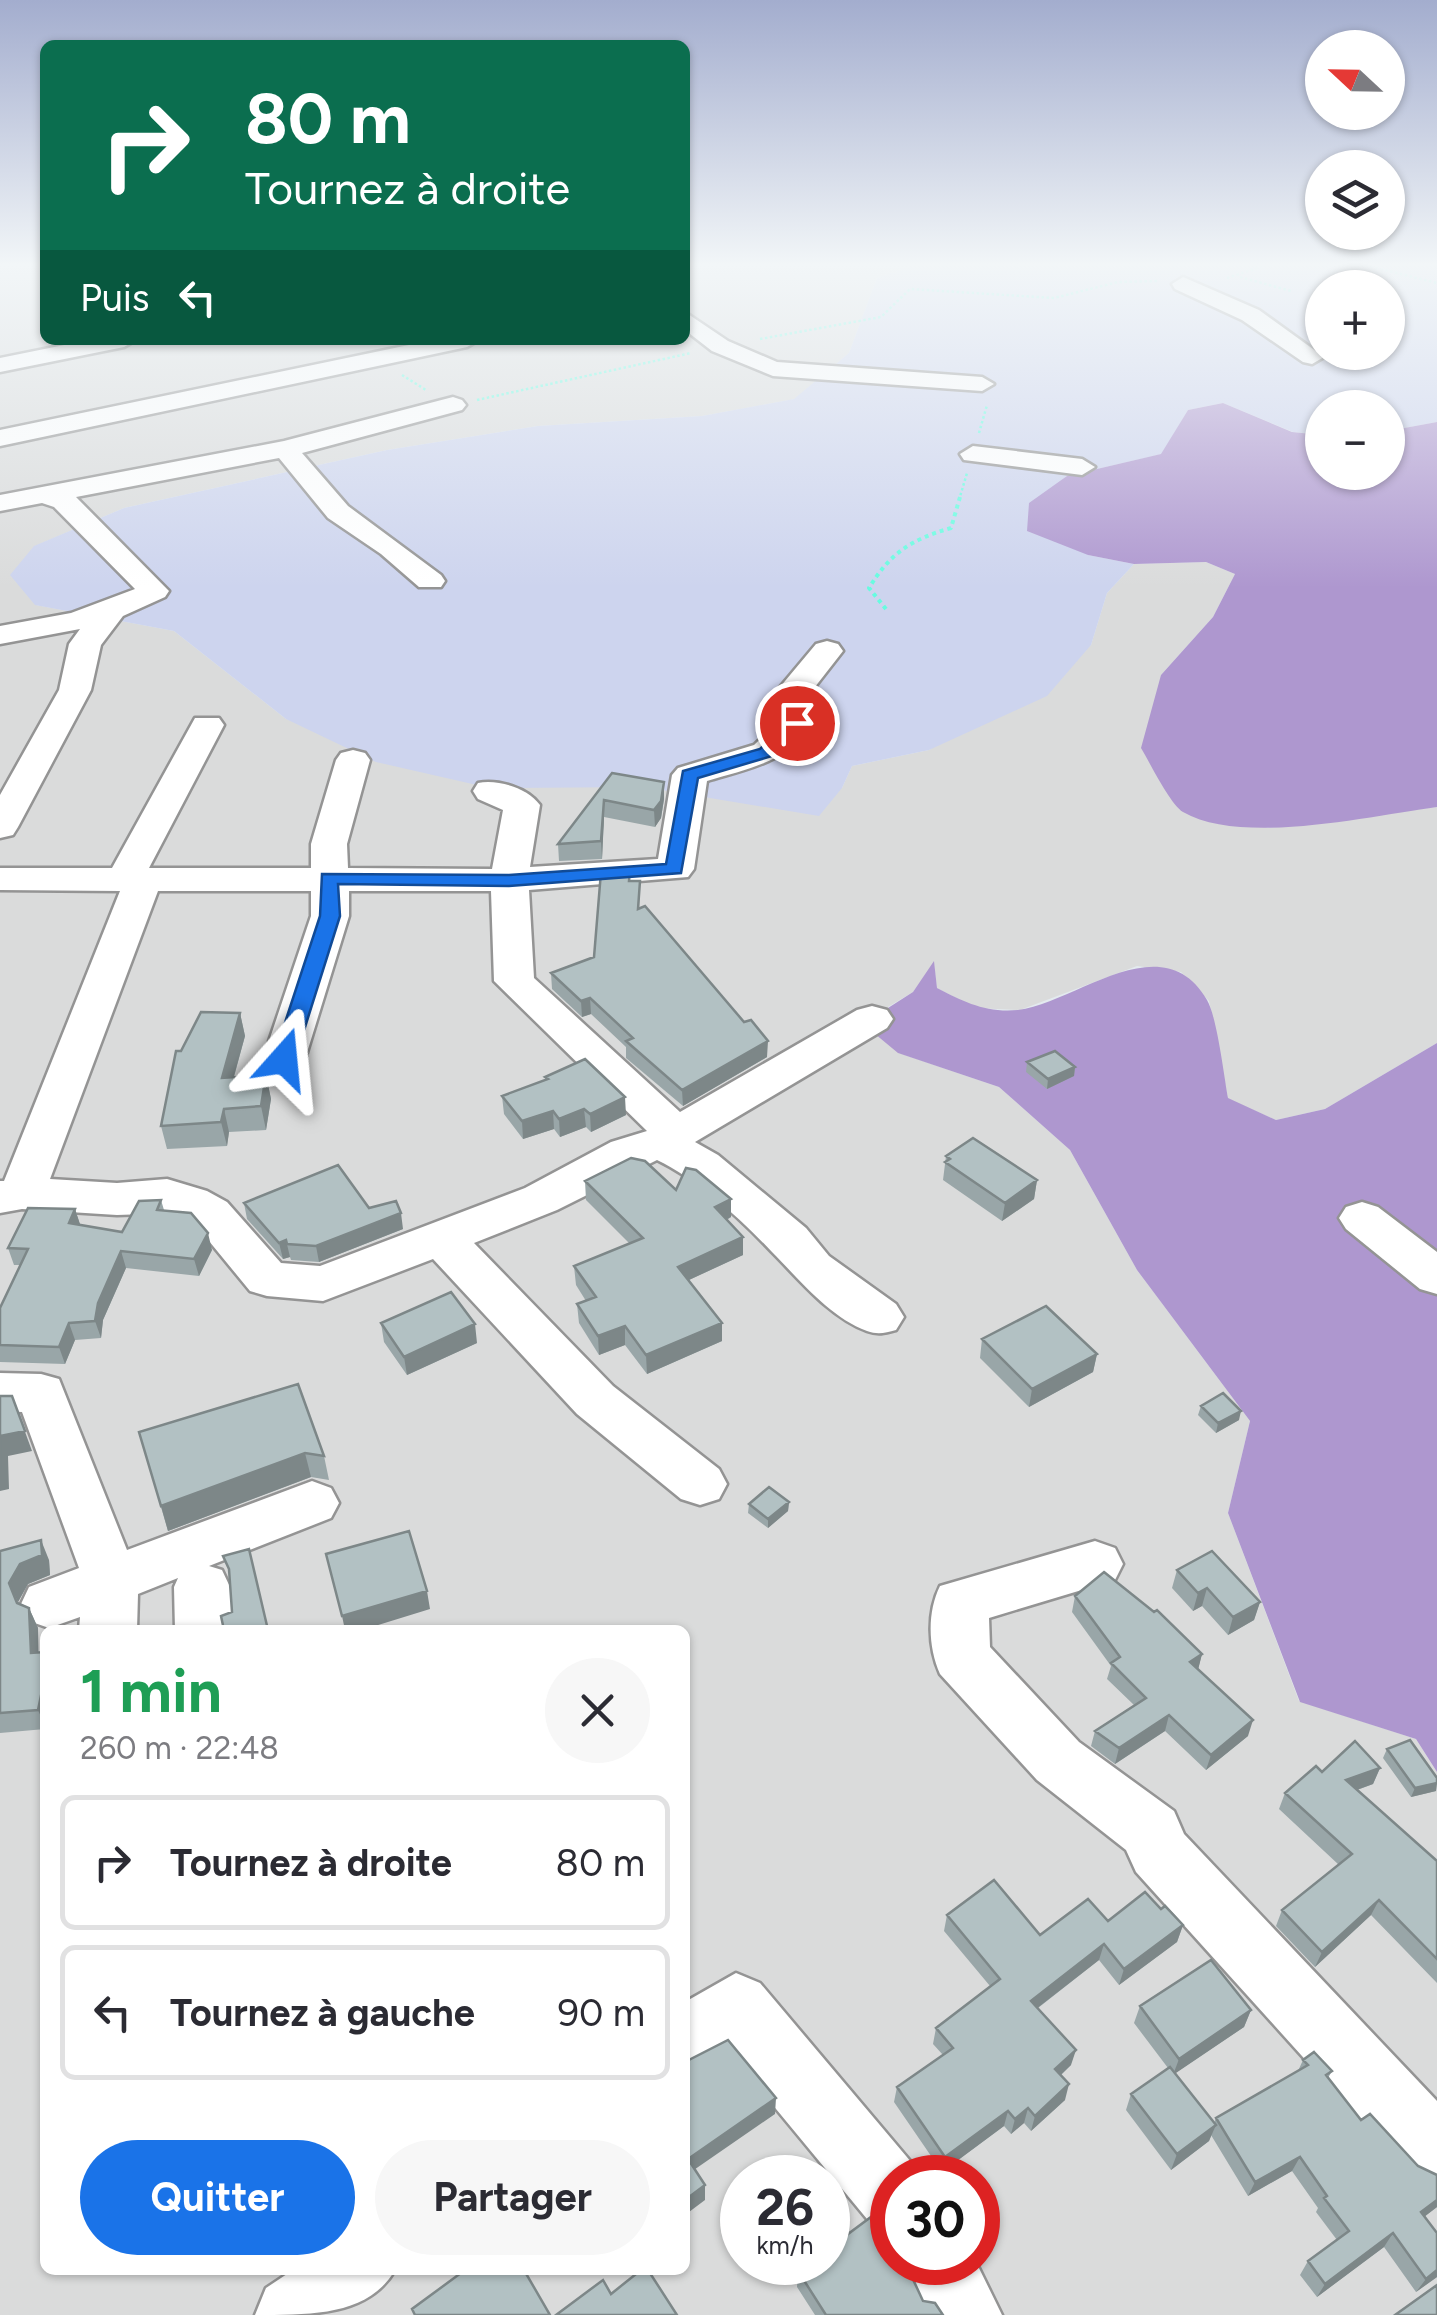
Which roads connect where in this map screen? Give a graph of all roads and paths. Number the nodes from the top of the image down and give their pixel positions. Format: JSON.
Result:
{"nodes":[{"id":1,"x":280,"y":372,"type":"edge"},
{"id":2,"x":398,"y":372,"type":"edge"},
{"id":3,"x":604,"y":372,"type":"edge"},
{"id":4,"x":815,"y":372,"type":"edge"},
{"id":5,"x":982,"y":384,"type":"joint"},
{"id":6,"x":452,"y":406,"type":"junction"},
{"id":7,"x":0,"y":438,"type":"edge"},
{"id":8,"x":285,"y":448,"type":"junction"},
{"id":9,"x":973,"y":454,"type":"junction"},
{"id":10,"x":1082,"y":467,"type":"dead end"},
{"id":11,"x":41,"y":494,"type":"junction"},
{"id":12,"x":0,"y":504,"type":"edge"},
{"id":13,"x":430,"y":581,"type":"dead end"},
{"id":14,"x":886,"y":609,"type":"dead end"},
{"id":15,"x":109,"y":614,"type":"junction"},
{"id":16,"x":0,"y":635,"type":"edge"},
{"id":17,"x":827,"y":651,"type":"dead end"},
{"id":18,"x":207,"y":726,"type":"dead end"},
{"id":19,"x":353,"y":760,"type":"dead end"},
{"id":20,"x":490,"y":791,"type":"dead end"},
{"id":21,"x":0,"y":827,"type":"edge"},
{"id":22,"x":135,"y":878,"type":"junction"},
{"id":23,"x":328,"y":878,"type":"junction"},
{"id":24,"x":0,"y":880,"type":"edge"},
{"id":25,"x":509,"y":880,"type":"junction"},
{"id":26,"x":872,"y":1019,"type":"dead end"},
{"id":27,"x":284,"y":1059,"type":"dead end"},
{"id":28,"x":667,"y":1140,"type":"junction"},
{"id":29,"x":11,"y":1195,"type":"edge"},
{"id":30,"x":1362,"y":1218,"type":"dead end"},
{"id":31,"x":440,"y":1238,"type":"junction"},
{"id":32,"x":1437,"y":1277,"type":"edge"},
{"id":33,"x":879,"y":1317,"type":"dead end"},
{"id":34,"x":0,"y":1392,"type":"edge"},
{"id":35,"x":700,"y":1484,"type":"dead end"},
{"id":36,"x":312,"y":1503,"type":"dead end"},
{"id":37,"x":1095,"y":1564,"type":"dead end"},
{"id":38,"x":49,"y":1604,"type":"dead end"},
{"id":39,"x":109,"y":1604,"type":"edge"},
{"id":40,"x":690,"y":2039,"type":"edge"},
{"id":41,"x":1437,"y":2153,"type":"edge"},
{"id":42,"x":870,"y":2168,"type":"edge"},
{"id":43,"x":351,"y":2275,"type":"edge"},
{"id":44,"x":947,"y":2285,"type":"edge"},
{"id":45,"x":293,"y":2315,"type":"edge"},
{"id":46,"x":964,"y":2315,"type":"edge"}],
"edges":[{"from":1,"to":7,"type":"street"},
{"from":2,"to":6,"type":"path"},
{"from":3,"to":6,"type":"path"},
{"from":4,"to":5,"type":"street"},
{"from":5,"to":9,"type":"path"},
{"from":6,"to":8,"type":"street"},
{"from":8,"to":11,"type":"street"},
{"from":8,"to":13,"type":"street"},
{"from":9,"to":10,"type":"street"},
{"from":9,"to":14,"type":"path"},
{"from":11,"to":12,"type":"street"},
{"from":11,"to":15,"type":"street"},
{"from":15,"to":16,"type":"street"},
{"from":15,"to":21,"type":"street"},
{"from":17,"to":25,"type":"street"},
{"from":18,"to":22,"type":"street"},
{"from":19,"to":23,"type":"street"},
{"from":20,"to":25,"type":"street"},
{"from":22,"to":23,"type":"street"},
{"from":22,"to":24,"type":"street"},
{"from":22,"to":29,"type":"street"},
{"from":23,"to":25,"type":"street"},
{"from":23,"to":27,"type":"street"},
{"from":25,"to":28,"type":"street"},
{"from":26,"to":28,"type":"street"},
{"from":28,"to":31,"type":"street"},
{"from":28,"to":33,"type":"street"},
{"from":29,"to":31,"type":"street"},
{"from":30,"to":32,"type":"street"},
{"from":31,"to":35,"type":"street"},
{"from":34,"to":39,"type":"street"},
{"from":36,"to":39,"type":"street"},
{"from":37,"to":41,"type":"street"},
{"from":38,"to":39,"type":"street"},
{"from":40,"to":42,"type":"street"},
{"from":43,"to":45,"type":"street"},
{"from":44,"to":46,"type":"street"}]}
